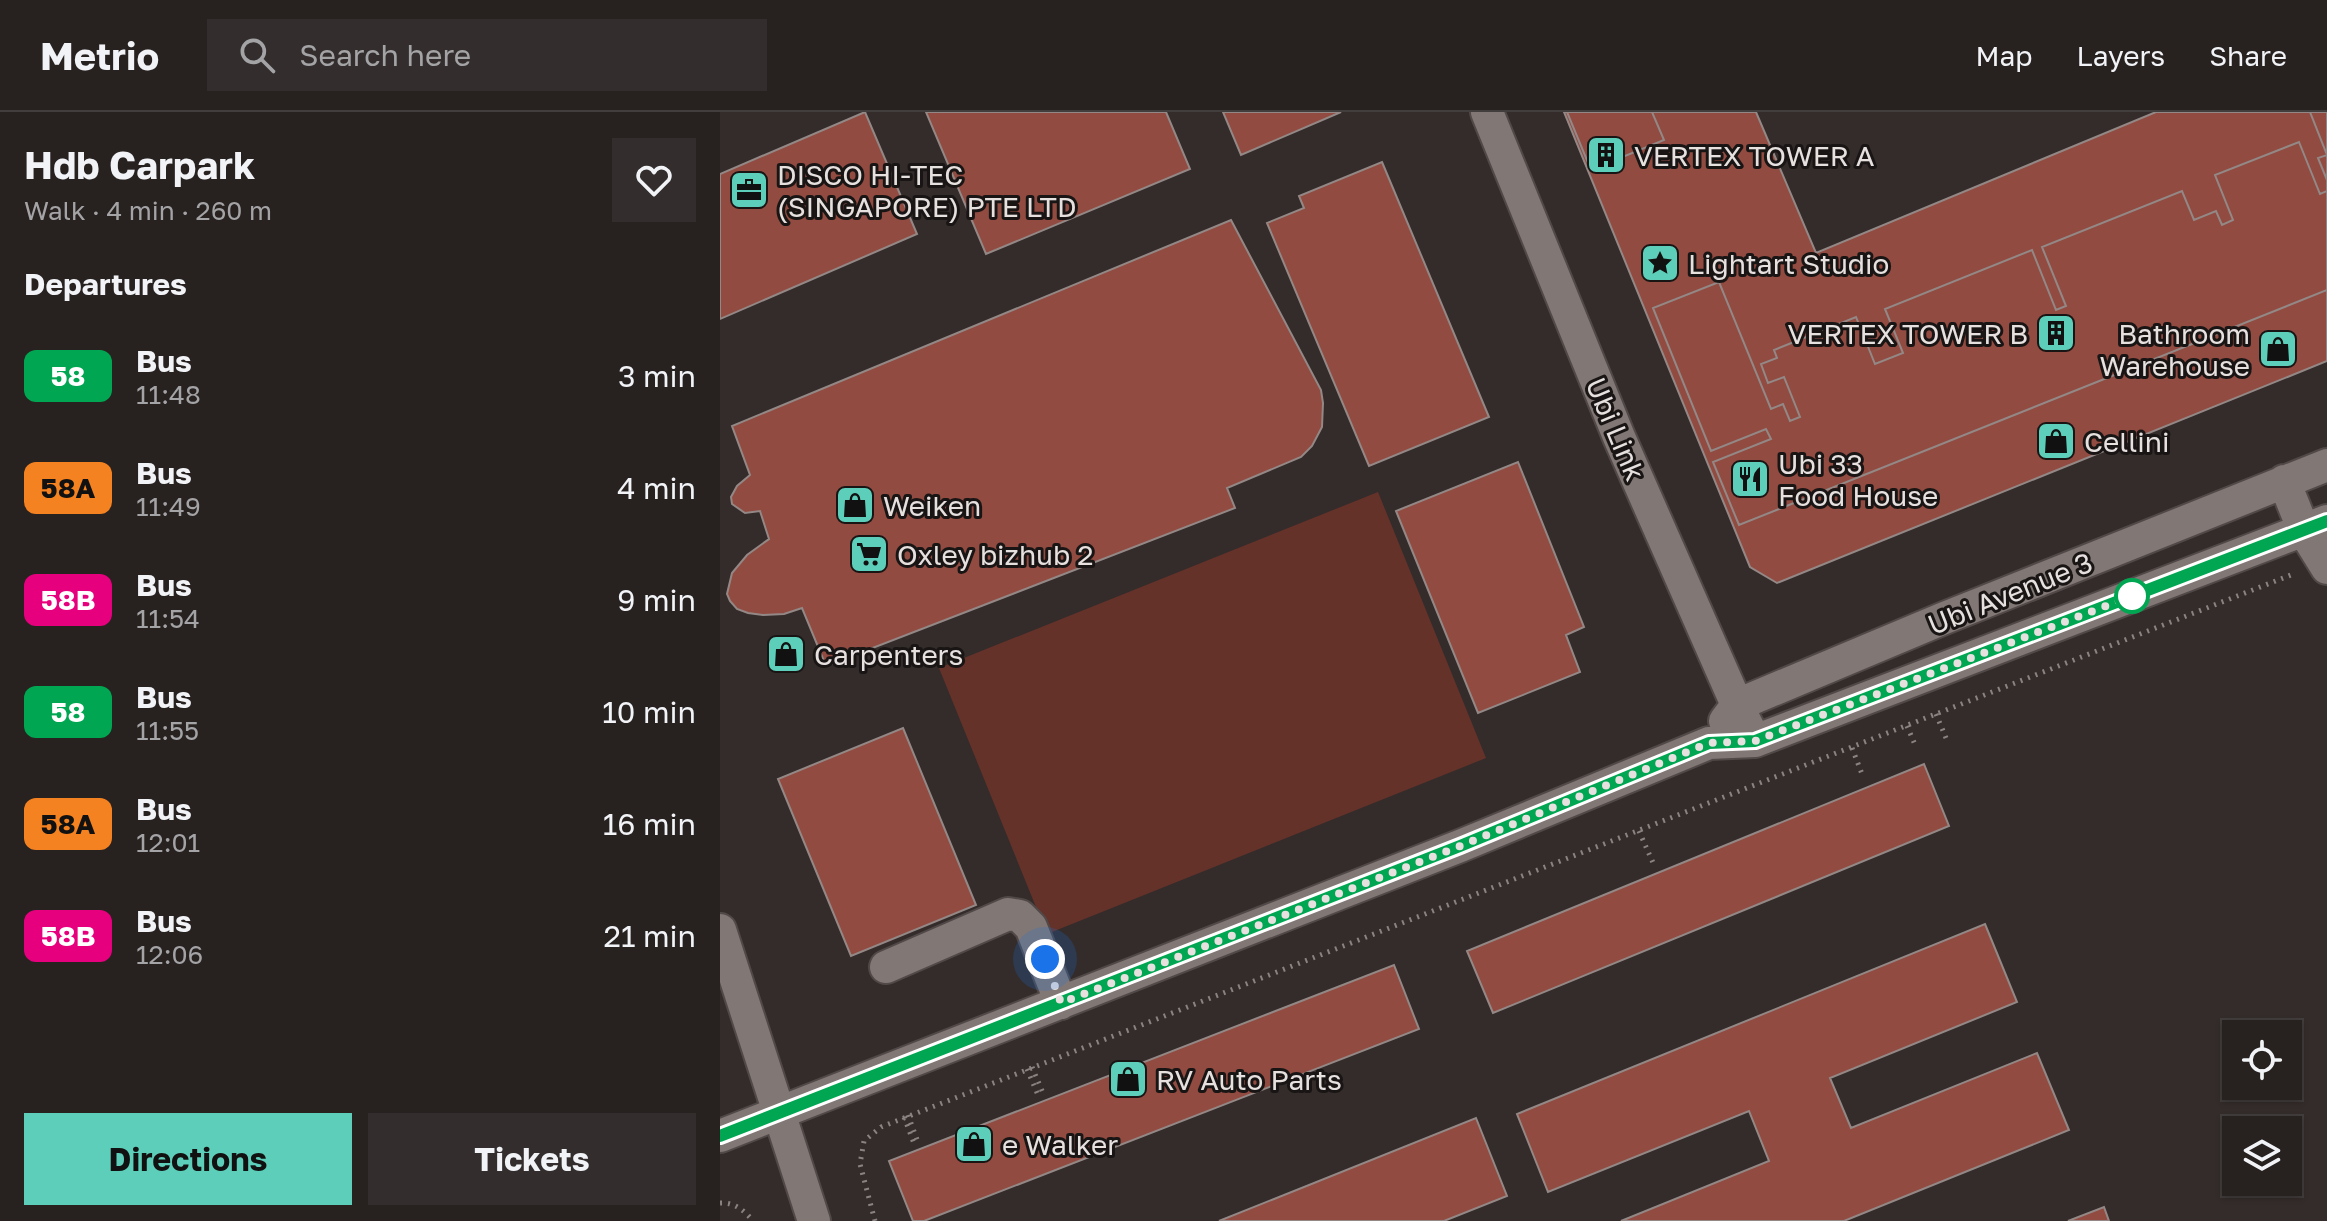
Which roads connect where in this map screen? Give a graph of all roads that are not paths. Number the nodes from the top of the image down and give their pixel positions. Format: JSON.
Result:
{"nodes":[{"id":1,"x":1487,"y":112,"type":"edge"},
{"id":2,"x":2327,"y":465,"type":"edge"},
{"id":3,"x":2284,"y":481,"type":"junction"},
{"id":4,"x":2315,"y":526,"type":"edge"},
{"id":5,"x":2324,"y":565,"type":"edge"},
{"id":6,"x":1737,"y":705,"type":"junction"},
{"id":7,"x":1755,"y":741,"type":"junction"},
{"id":8,"x":1709,"y":743,"type":"junction"},
{"id":9,"x":720,"y":930,"type":"edge"},
{"id":10,"x":886,"y":967,"type":"dead end"},
{"id":11,"x":1061,"y":1003,"type":"junction"},
{"id":12,"x":781,"y":1113,"type":"junction"},
{"id":13,"x":720,"y":1136,"type":"edge"},
{"id":14,"x":814,"y":1221,"type":"edge"}],
"edges":[{"from":1,"to":6,"type":"street","name":"Ubi Link"},
{"from":2,"to":3,"type":"street","name":"Ubi Avenue 3"},
{"from":3,"to":4,"type":"street"},
{"from":3,"to":6,"type":"street","name":"Ubi Avenue 3"},
{"from":4,"to":5,"type":"street"},
{"from":4,"to":7,"type":"street","name":"Ubi Avenue 3"},
{"from":6,"to":7,"type":"street","name":"Ubi Link"},
{"from":6,"to":8,"type":"street"},
{"from":7,"to":8,"type":"street","name":"Ubi Avenue 3"},
{"from":8,"to":11,"type":"street","name":"Ubi Avenue 3"},
{"from":9,"to":12,"type":"street"},
{"from":10,"to":11,"type":"street"},
{"from":11,"to":12,"type":"street","name":"Ubi Avenue 3"},
{"from":12,"to":13,"type":"street","name":"Ubi Avenue 3"},
{"from":12,"to":14,"type":"street"}]}
